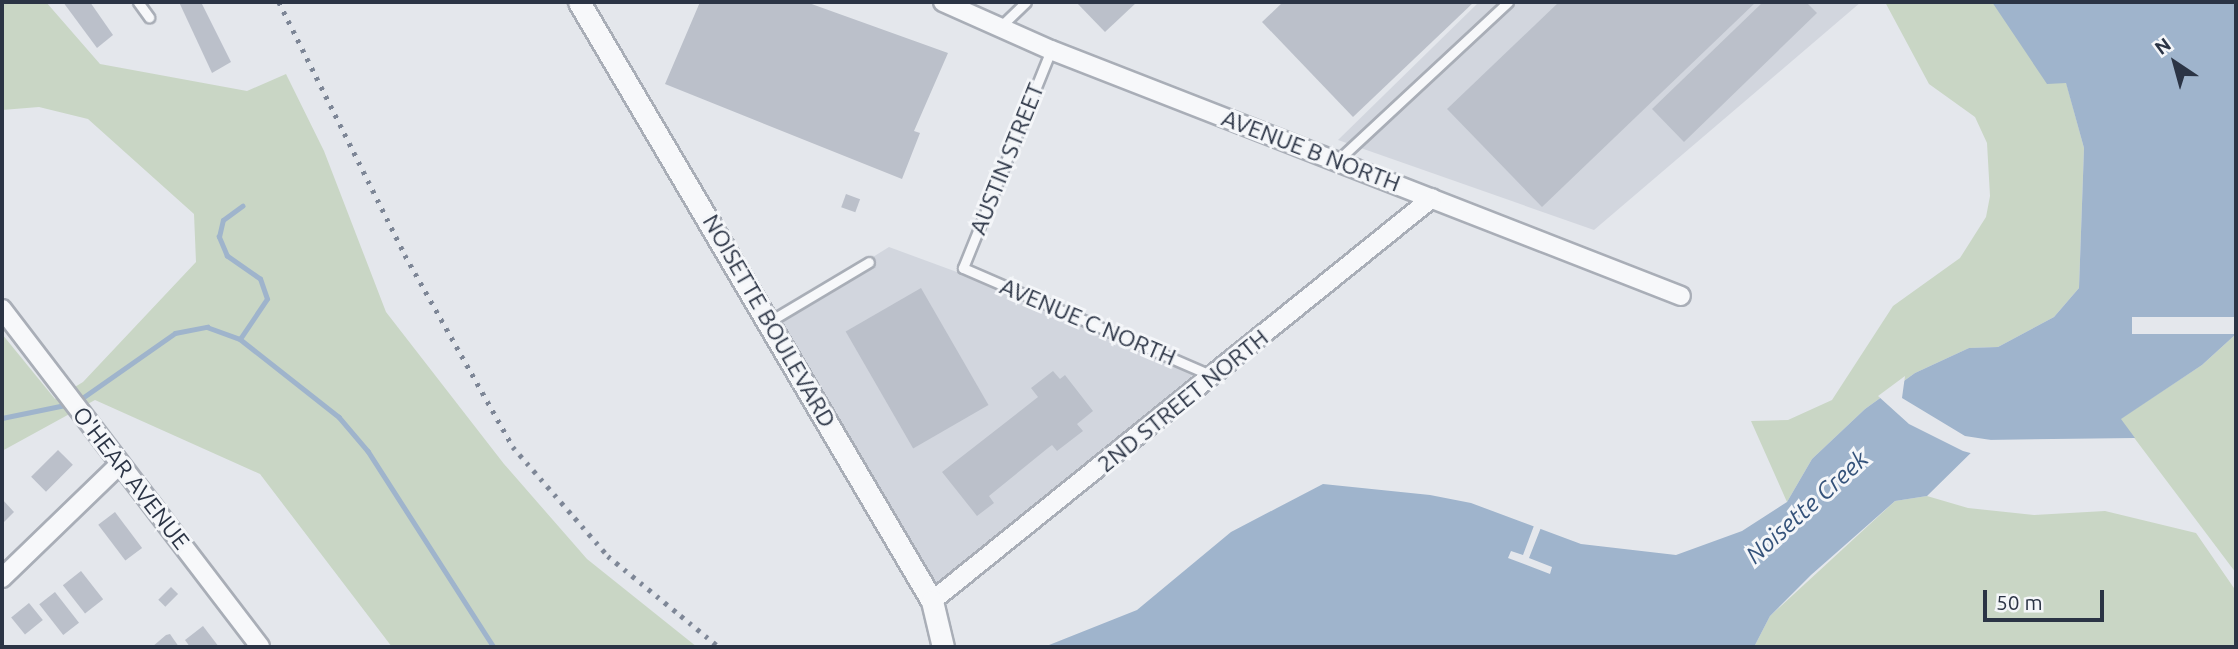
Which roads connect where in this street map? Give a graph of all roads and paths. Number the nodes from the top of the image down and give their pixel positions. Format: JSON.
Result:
{"nodes":[{"id":1,"x":138,"y":2,"type":"edge"},
{"id":2,"x":579,"y":2,"type":"edge"},
{"id":3,"x":943,"y":2,"type":"edge"},
{"id":4,"x":1026,"y":2,"type":"edge"},
{"id":5,"x":1508,"y":2,"type":"edge"},
{"id":6,"x":149,"y":17,"type":"dead end"},
{"id":7,"x":1000,"y":27,"type":"junction"},
{"id":8,"x":1051,"y":50,"type":"junction"},
{"id":9,"x":1338,"y":160,"type":"junction"},
{"id":10,"x":1432,"y":198,"type":"junction"},
{"id":11,"x":869,"y":262,"type":"dead end"},
{"id":12,"x":963,"y":268,"type":"joint"},
{"id":13,"x":1681,"y":296,"type":"dead end"},
{"id":14,"x":2,"y":309,"type":"edge"},
{"id":15,"x":771,"y":321,"type":"junction"},
{"id":16,"x":1213,"y":377,"type":"junction"},
{"id":17,"x":120,"y":464,"type":"junction"},
{"id":18,"x":2,"y":578,"type":"edge"},
{"id":19,"x":932,"y":600,"type":"junction"},
{"id":20,"x":260,"y":647,"type":"edge"},
{"id":21,"x":943,"y":647,"type":"edge"}],
"edges":[{"from":1,"to":6,"type":"lane"},
{"from":2,"to":15,"type":"street","name":"NOISETTE BOULEVARD"},
{"from":3,"to":7,"type":"street","name":"AVENUE B NORTH"},
{"from":4,"to":7,"type":"lane"},
{"from":5,"to":9,"type":"lane"},
{"from":7,"to":8,"type":"street","name":"AVENUE B NORTH"},
{"from":8,"to":9,"type":"street","name":"AVENUE B NORTH"},
{"from":8,"to":12,"type":"lane","name":"AUSTIN STREET"},
{"from":9,"to":10,"type":"street","name":"AVENUE B NORTH"},
{"from":10,"to":13,"type":"street","name":"AVENUE B NORTH"},
{"from":10,"to":16,"type":"street","name":"2ND STREET NORTH"},
{"from":11,"to":15,"type":"lane"},
{"from":12,"to":16,"type":"lane","name":"AVENUE C NORTH"},
{"from":14,"to":17,"type":"street","name":"O'HEAR AVENUE"},
{"from":15,"to":19,"type":"street","name":"NOISETTE BOULEVARD"},
{"from":16,"to":19,"type":"street","name":"2ND STREET NORTH"},
{"from":17,"to":18,"type":"street"},
{"from":17,"to":20,"type":"street","name":"O'HEAR AVENUE"},
{"from":19,"to":21,"type":"street","name":"NOISETTE BOULEVARD"}]}
